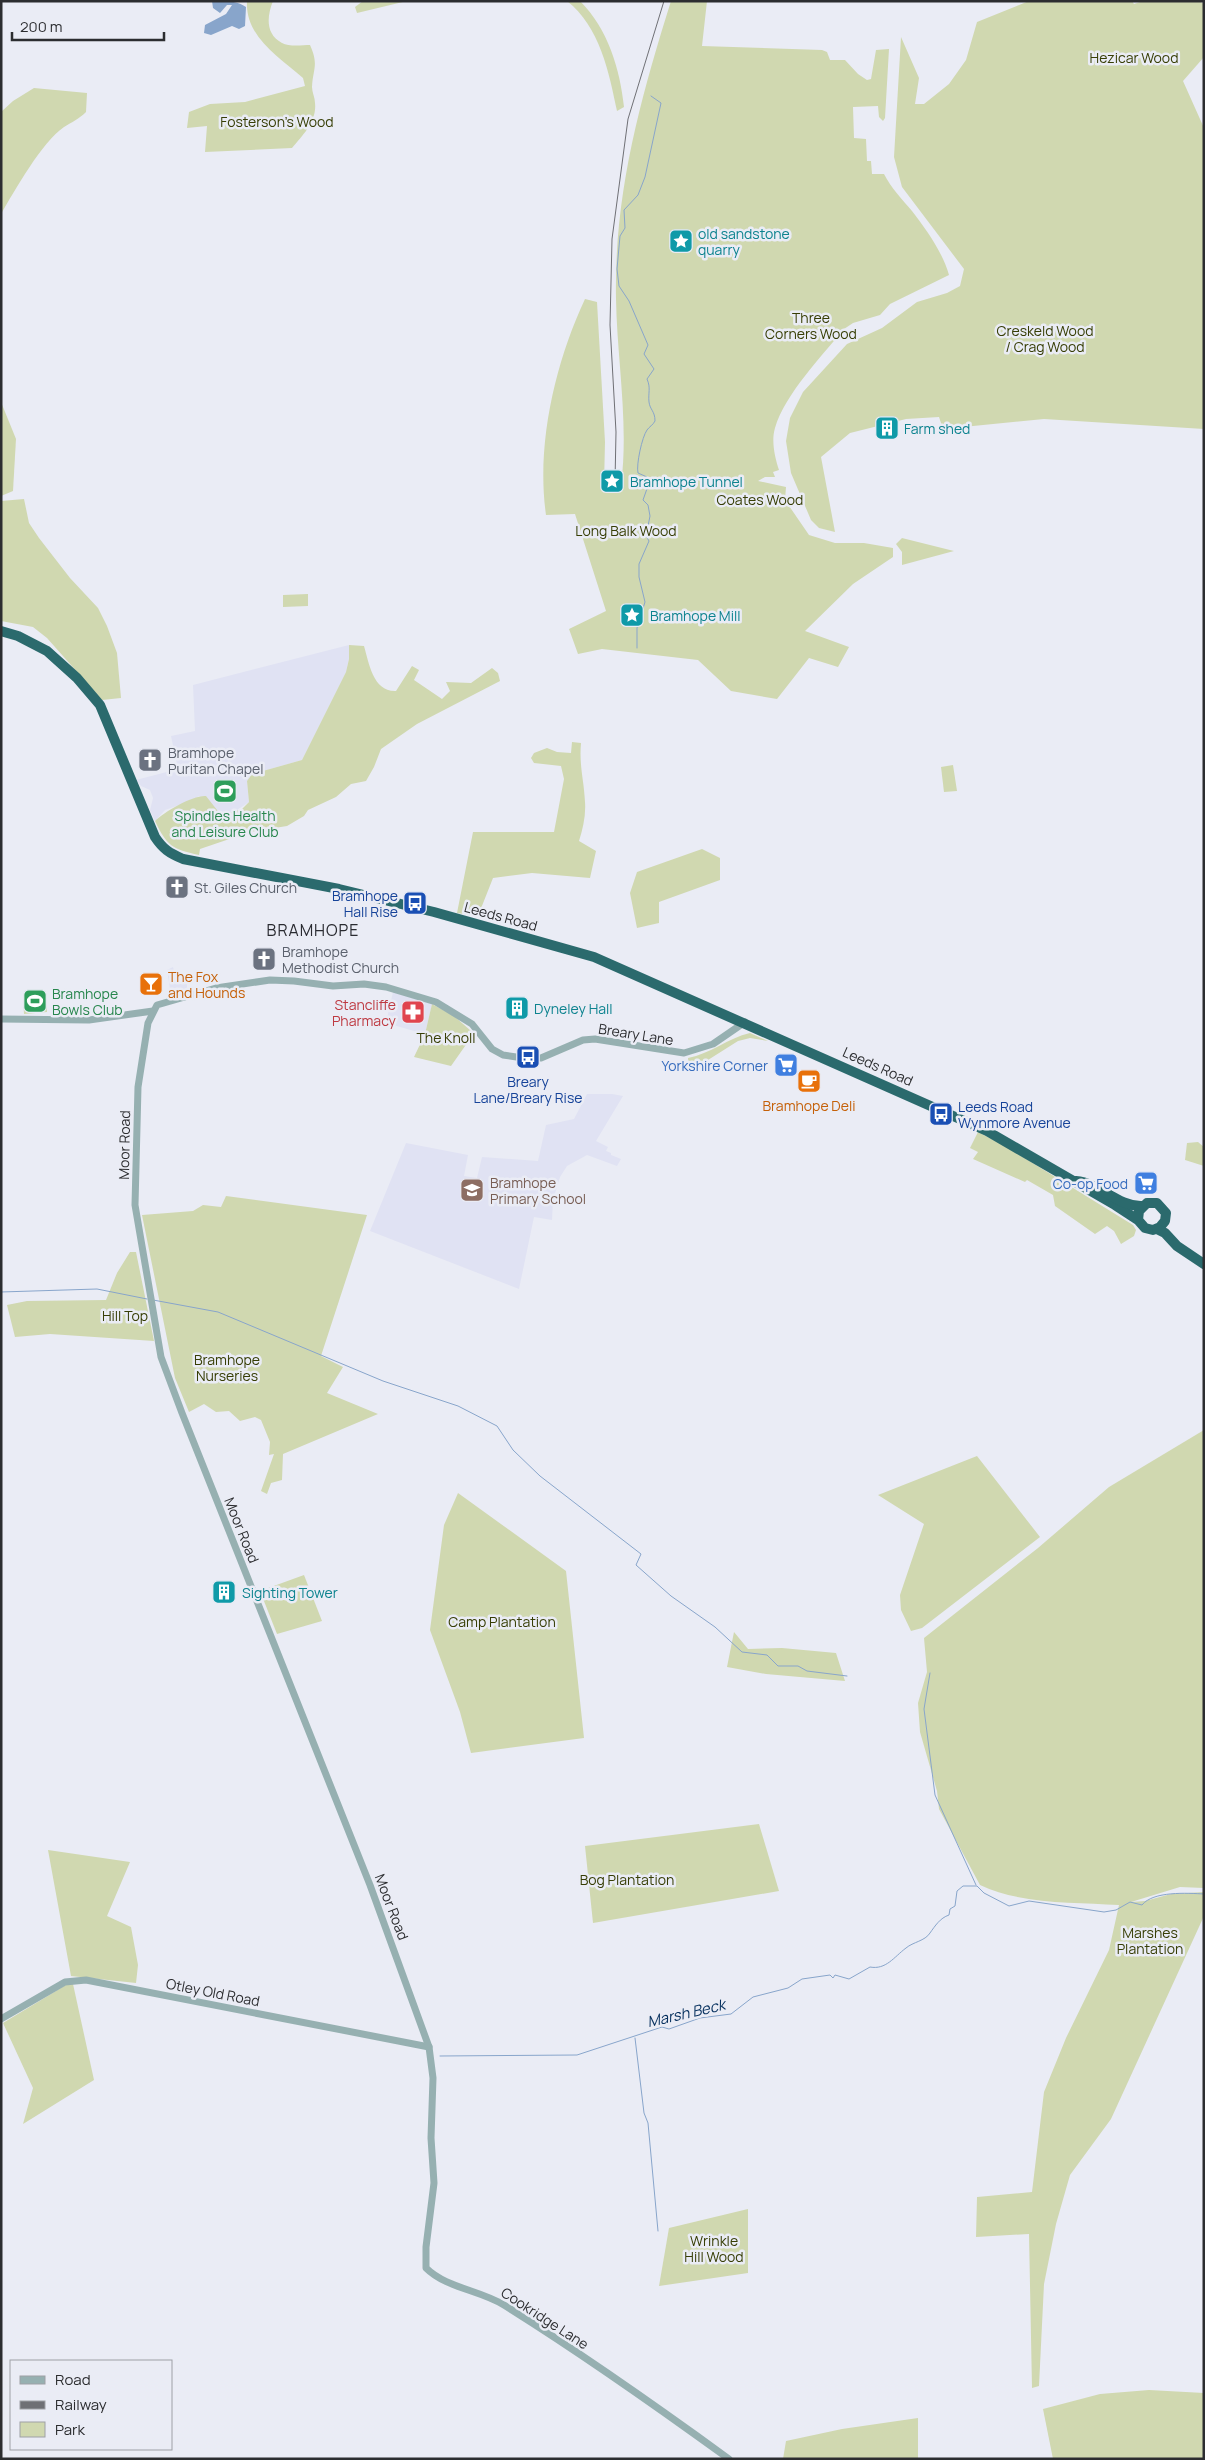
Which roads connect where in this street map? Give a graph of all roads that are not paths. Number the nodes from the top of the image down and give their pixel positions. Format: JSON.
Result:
{"nodes":[{"id":1,"x":1,"y":631,"type":"edge"},
{"id":2,"x":155,"y":1008,"type":"junction"},
{"id":3,"x":1,"y":1019,"type":"edge"},
{"id":4,"x":745,"y":1022,"type":"junction"},
{"id":5,"x":1070,"y":1181,"type":"junction"},
{"id":6,"x":1142,"y":1206,"type":"junction"},
{"id":7,"x":1166,"y":1213,"type":"junction"},
{"id":8,"x":1138,"y":1220,"type":"junction"},
{"id":9,"x":1157,"y":1229,"type":"junction"},
{"id":10,"x":1185,"y":1250,"type":"junction"},
{"id":11,"x":1204,"y":1264,"type":"edge"},
{"id":12,"x":1,"y":2019,"type":"edge"},
{"id":13,"x":429,"y":2047,"type":"junction"},
{"id":14,"x":729,"y":2459,"type":"edge"}],
"edges":[{"from":1,"to":4,"type":"highway","name":"Leeds Road"},
{"from":2,"to":3,"type":"street","name":"Breary Lane"},
{"from":2,"to":4,"type":"street","name":"Breary Lane"},
{"from":2,"to":13,"type":"street","name":"Moor Road"},
{"from":4,"to":5,"type":"highway","name":"Leeds Road"},
{"from":5,"to":6,"type":"highway","name":"Leeds Road"},
{"from":5,"to":8,"type":"highway","name":"Leeds Road"},
{"from":6,"to":7,"type":"highway"},
{"from":6,"to":8,"type":"highway"},
{"from":7,"to":9,"type":"highway"},
{"from":7,"to":10,"type":"highway"},
{"from":8,"to":9,"type":"highway"},
{"from":9,"to":10,"type":"highway"},
{"from":10,"to":11,"type":"highway"},
{"from":12,"to":13,"type":"street","name":"Otley Old Road"},
{"from":13,"to":14,"type":"street","name":"Cookridge Lane"}]}
